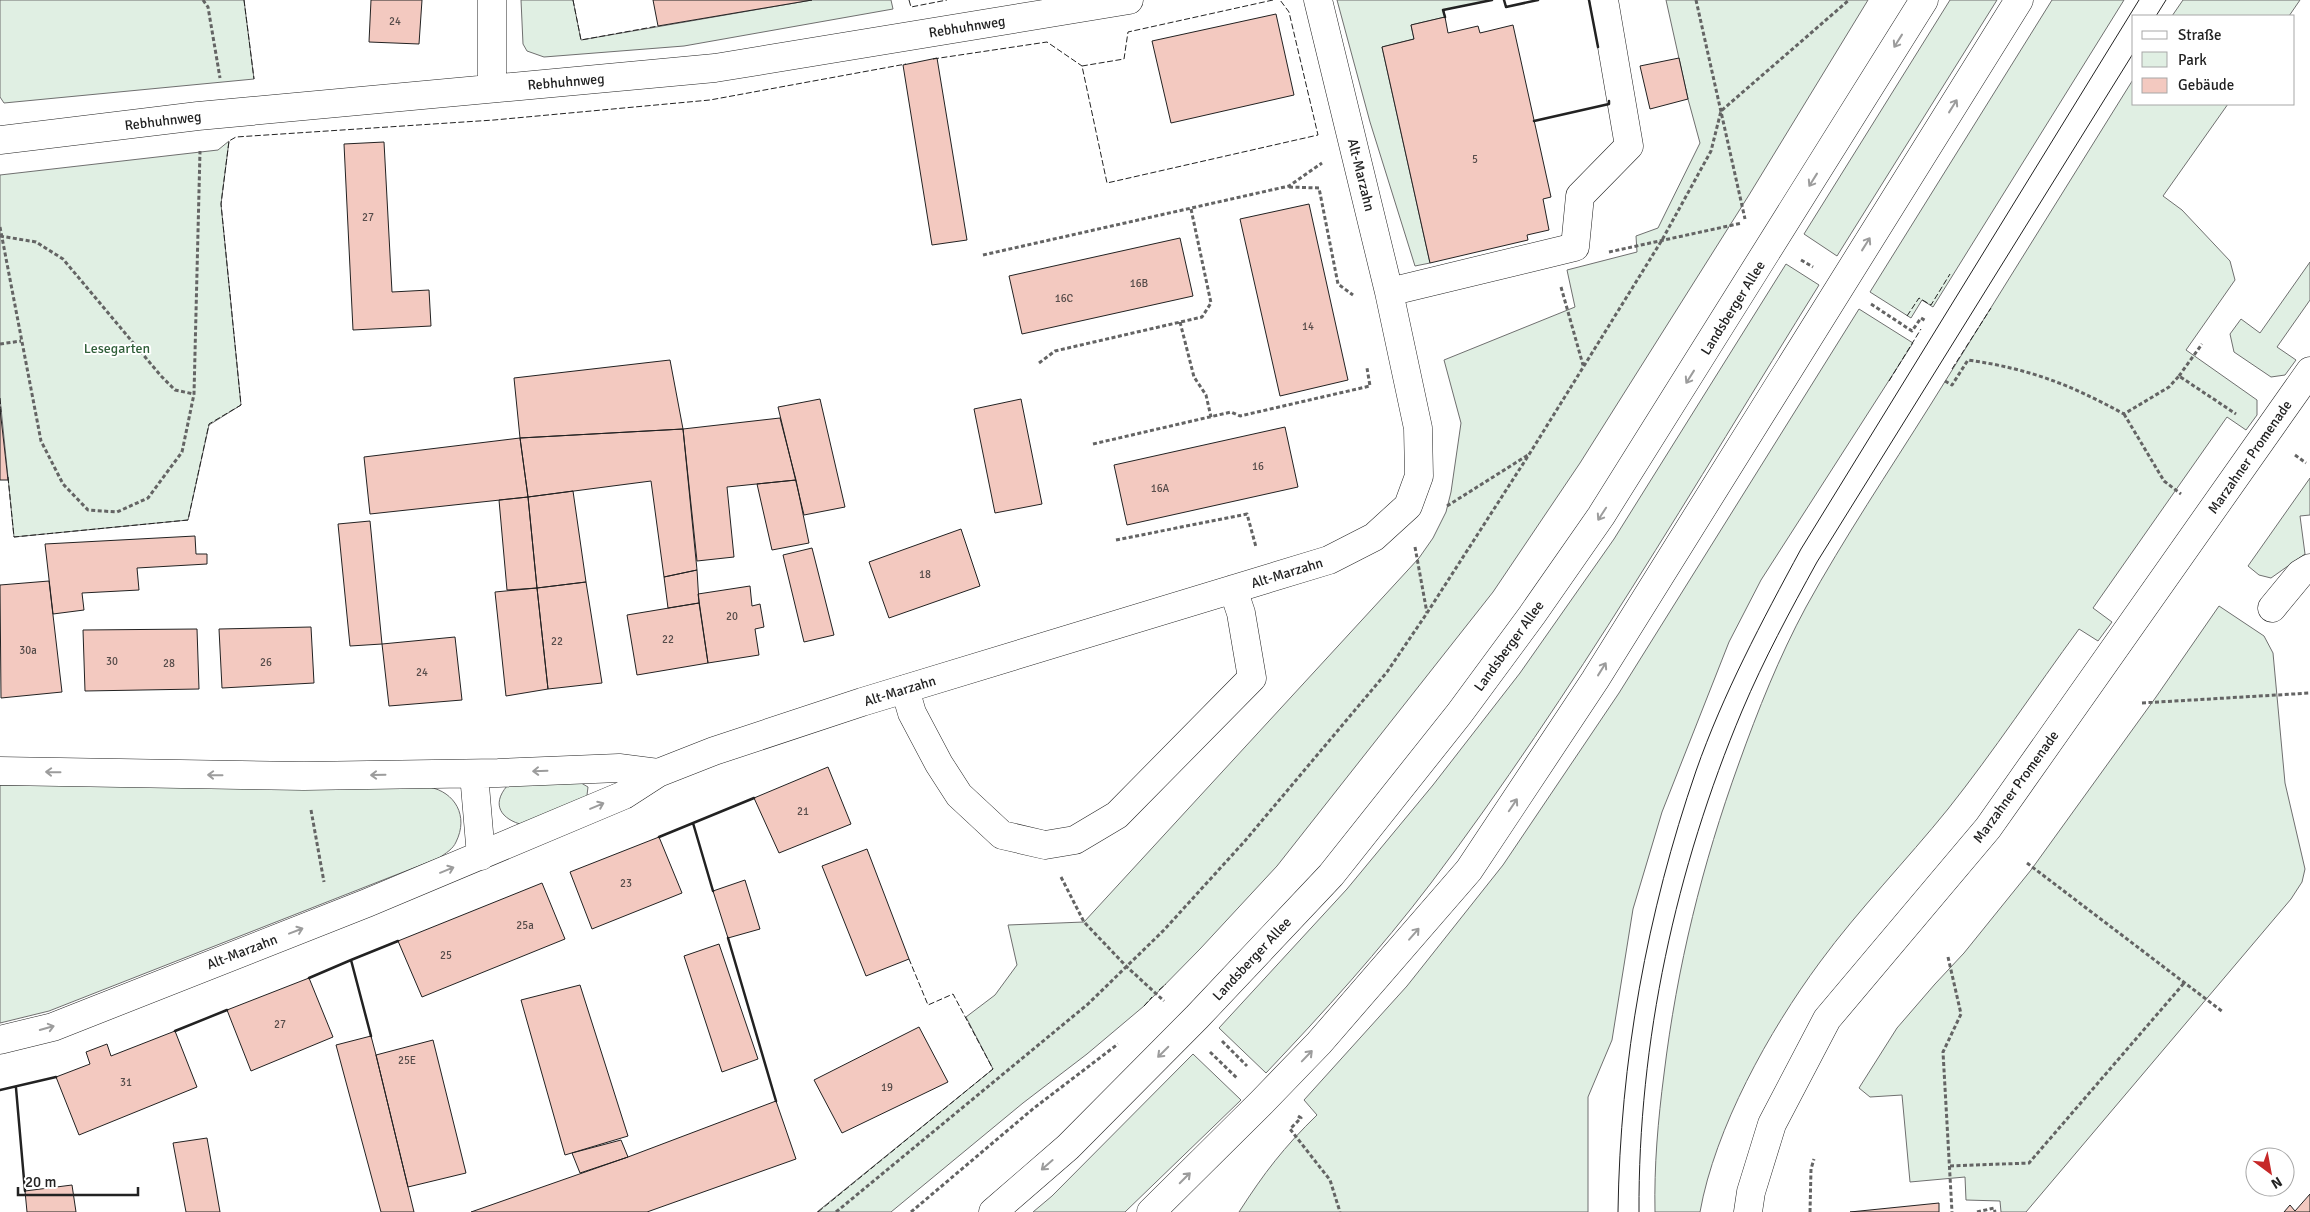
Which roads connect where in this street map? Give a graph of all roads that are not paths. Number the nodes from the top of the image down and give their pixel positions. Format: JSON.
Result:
{"nodes":[{"id":1,"x":492,"y":0,"type":"edge"},
{"id":2,"x":1129,"y":0,"type":"edge"},
{"id":3,"x":1318,"y":0,"type":"edge"},
{"id":4,"x":1604,"y":0,"type":"edge"},
{"id":5,"x":1924,"y":0,"type":"edge"},
{"id":6,"x":2019,"y":0,"type":"edge"},
{"id":7,"x":1048,"y":7,"type":"edge"},
{"id":8,"x":492,"y":88,"type":"junction"},
{"id":9,"x":0,"y":140,"type":"edge"},
{"id":10,"x":1389,"y":292,"type":"junction"},
{"id":11,"x":2310,"y":371,"type":"edge"},
{"id":12,"x":2310,"y":568,"type":"edge"},
{"id":13,"x":1233,"y":589,"type":"junction"},
{"id":14,"x":2272,"y":608,"type":"dead end"},
{"id":15,"x":905,"y":689,"type":"junction"},
{"id":16,"x":0,"y":771,"type":"edge"},
{"id":17,"x":658,"y":773,"type":"junction"},
{"id":18,"x":474,"y":774,"type":"junction"},
{"id":19,"x":481,"y":856,"type":"junction"},
{"id":20,"x":0,"y":1040,"type":"edge"},
{"id":21,"x":993,"y":1212,"type":"edge"},
{"id":22,"x":1151,"y":1212,"type":"edge"},
{"id":23,"x":1748,"y":1212,"type":"edge"}],
"edges":[{"from":1,"to":8,"type":"street"},
{"from":2,"to":7,"type":"street","name":"Rebhuhnweg"},
{"from":3,"to":10,"type":"street","name":"Alt-Marzahn"},
{"from":4,"to":10,"type":"street"},
{"from":5,"to":21,"type":"street","name":"Landsberger Allee","one_way":true},
{"from":22,"to":6,"type":"street","one_way":true},
{"from":7,"to":8,"type":"street","name":"Rebhuhnweg"},
{"from":8,"to":9,"type":"street","name":"Rebhuhnweg"},
{"from":10,"to":13,"type":"street","name":"Alt-Marzahn"},
{"from":11,"to":23,"type":"street","name":"Marzahner Promenade"},
{"from":12,"to":14,"type":"street"},
{"from":13,"to":15,"type":"street","name":"Alt-Marzahn"},
{"from":13,"to":15,"type":"street"},
{"from":15,"to":17,"type":"street","name":"Alt-Marzahn"},
{"from":18,"to":16,"type":"street","name":"Alt-Marzahn","one_way":true},
{"from":17,"to":18,"type":"street","name":"Alt-Marzahn","one_way":true},
{"from":19,"to":17,"type":"street","name":"Alt-Marzahn","one_way":true},
{"from":18,"to":19,"type":"street"},
{"from":20,"to":19,"type":"street","name":"Alt-Marzahn","one_way":true}]}
